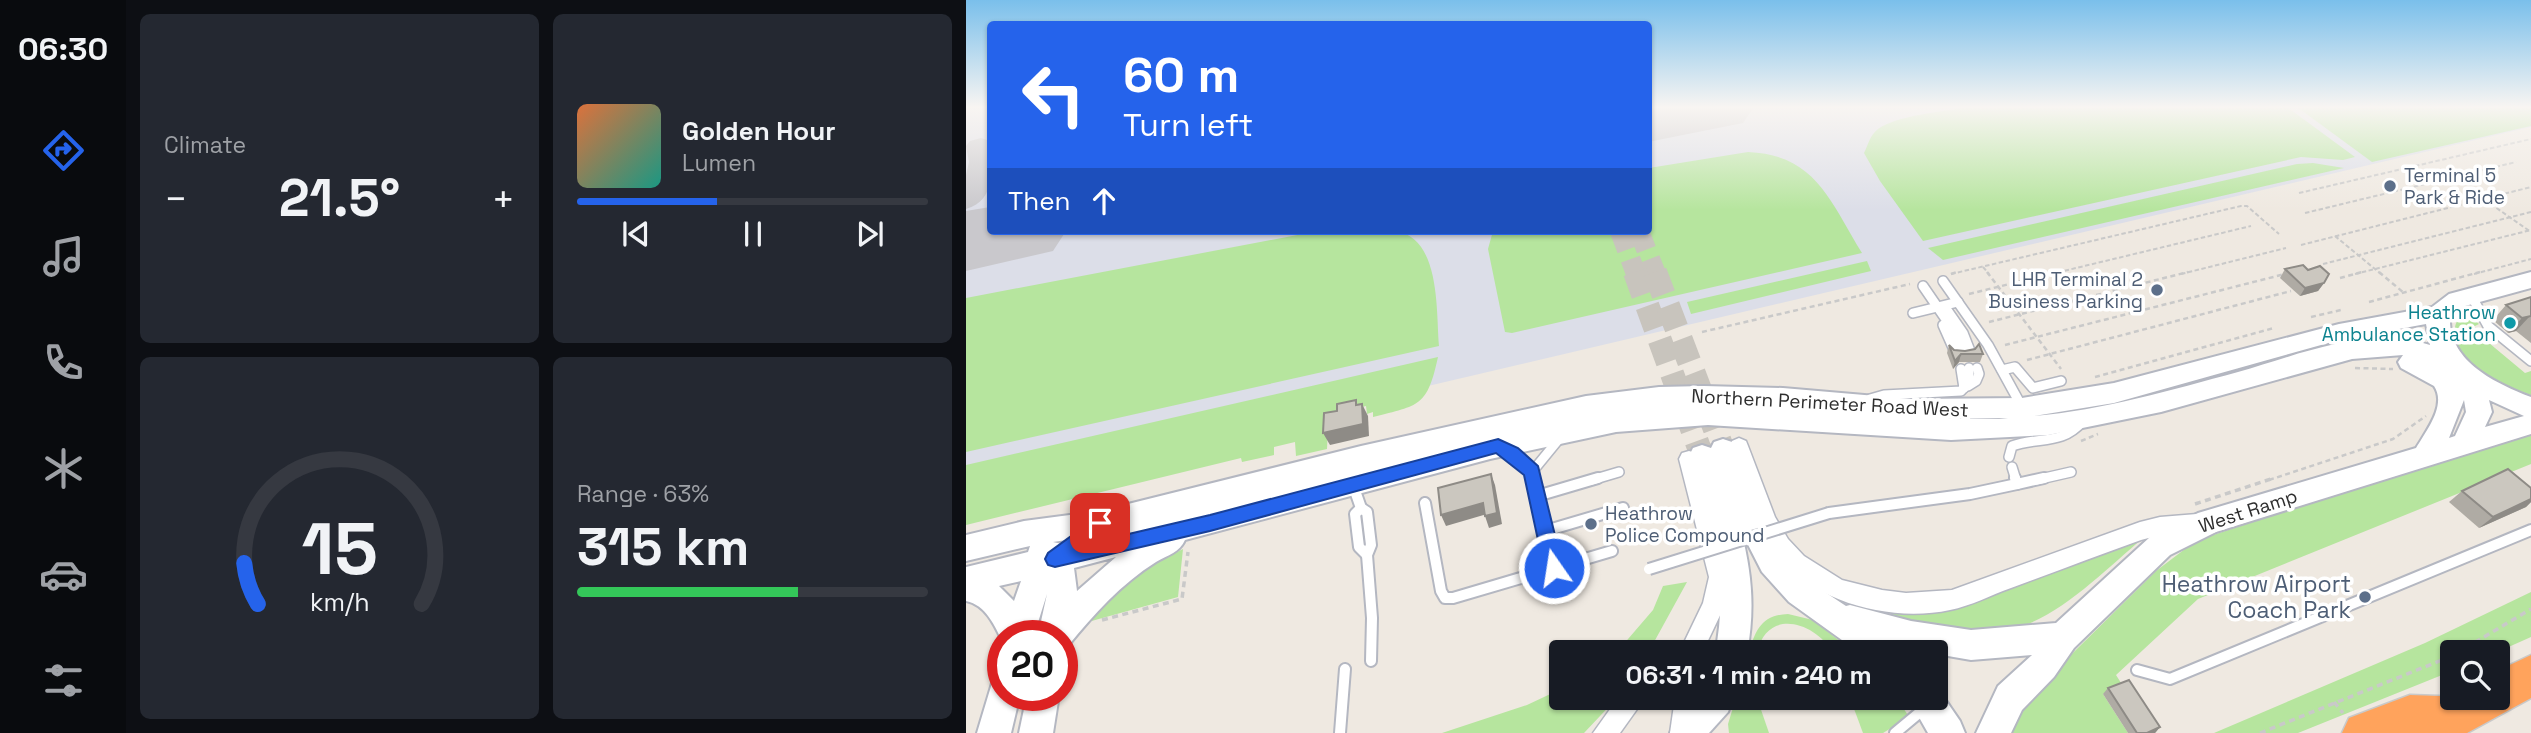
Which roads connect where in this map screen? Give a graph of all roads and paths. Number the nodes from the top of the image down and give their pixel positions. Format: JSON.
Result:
{"nodes":[{"id":1,"x":2522,"y":141,"type":"edge"},
{"id":2,"x":2516,"y":162,"type":"dead end"},
{"id":3,"x":2531,"y":187,"type":"edge"},
{"id":4,"x":2299,"y":193,"type":"dead end"},
{"id":5,"x":2483,"y":199,"type":"junction"},
{"id":6,"x":2531,"y":212,"type":"edge"},
{"id":7,"x":2305,"y":214,"type":"dead end"},
{"id":8,"x":2510,"y":217,"type":"junction"},
{"id":9,"x":2251,"y":226,"type":"dead end"},
{"id":10,"x":2530,"y":230,"type":"edge"},
{"id":11,"x":2279,"y":234,"type":"dead end"},
{"id":12,"x":2334,"y":236,"type":"junction"},
{"id":13,"x":2301,"y":244,"type":"dead end"},
{"id":14,"x":2286,"y":248,"type":"dead end"},
{"id":15,"x":2357,"y":255,"type":"junction"},
{"id":16,"x":2531,"y":259,"type":"edge"},
{"id":17,"x":2323,"y":264,"type":"edge"},
{"id":18,"x":1983,"y":267,"type":"dead end"},
{"id":19,"x":2374,"y":269,"type":"junction"},
{"id":20,"x":2295,"y":271,"type":"edge"},
{"id":21,"x":1944,"y":278,"type":"joint"},
{"id":22,"x":2340,"y":278,"type":"dead end"},
{"id":23,"x":2531,"y":280,"type":"edge"},
{"id":24,"x":1920,"y":284,"type":"joint"},
{"id":25,"x":1998,"y":287,"type":"junction"},
{"id":26,"x":2291,"y":291,"type":"dead end"},
{"id":27,"x":2404,"y":293,"type":"junction"},
{"id":28,"x":1969,"y":294,"type":"dead end"},
{"id":29,"x":2472,"y":297,"type":"junction"},
{"id":30,"x":1958,"y":302,"type":"junction"},
{"id":31,"x":2368,"y":302,"type":"dead end"},
{"id":32,"x":1938,"y":307,"type":"junction"},
{"id":33,"x":2341,"y":310,"type":"dead end"},
{"id":34,"x":1913,"y":313,"type":"dead end"},
{"id":35,"x":2438,"y":314,"type":"junction"},
{"id":36,"x":2020,"y":315,"type":"junction"},
{"id":37,"x":2311,"y":317,"type":"dead end"},
{"id":38,"x":1989,"y":322,"type":"dead end"},
{"id":39,"x":2274,"y":328,"type":"dead end"},
{"id":40,"x":1702,"y":332,"type":"dead end"},
{"id":41,"x":2036,"y":337,"type":"junction"},
{"id":42,"x":2005,"y":345,"type":"dead end"},
{"id":43,"x":2366,"y":350,"type":"junction"},
{"id":44,"x":2050,"y":354,"type":"junction"},
{"id":45,"x":2531,"y":361,"type":"edge"},
{"id":46,"x":2017,"y":364,"type":"junction"},
{"id":47,"x":1969,"y":368,"type":"dead end"},
{"id":48,"x":2344,"y":369,"type":"dead end"},
{"id":49,"x":2003,"y":370,"type":"junction"},
{"id":50,"x":2402,"y":370,"type":"dead end"},
{"id":51,"x":2464,"y":372,"type":"junction"},
{"id":52,"x":2065,"y":380,"type":"joint"},
{"id":53,"x":2085,"y":380,"type":"dead end"},
{"id":54,"x":1855,"y":404,"type":"junction"},
{"id":55,"x":2531,"y":408,"type":"edge"},
{"id":56,"x":2431,"y":412,"type":"dead end"},
{"id":57,"x":2026,"y":417,"type":"junction"},
{"id":58,"x":2531,"y":424,"type":"edge"},
{"id":59,"x":1567,"y":429,"type":"junction"},
{"id":60,"x":2090,"y":431,"type":"junction"},
{"id":61,"x":2465,"y":443,"type":"junction"},
{"id":62,"x":1498,"y":446,"type":"junction"},
{"id":63,"x":1713,"y":453,"type":"junction"},
{"id":64,"x":2426,"y":454,"type":"junction"},
{"id":65,"x":1532,"y":472,"type":"junction"},
{"id":66,"x":1619,"y":472,"type":"dead end"},
{"id":67,"x":2071,"y":472,"type":"dead end"},
{"id":68,"x":2017,"y":484,"type":"junction"},
{"id":69,"x":1357,"y":496,"type":"junction"},
{"id":70,"x":1537,"y":496,"type":"junction"},
{"id":71,"x":1425,"y":503,"type":"dead end"},
{"id":72,"x":1623,"y":508,"type":"dead end"},
{"id":73,"x":2197,"y":515,"type":"junction"},
{"id":74,"x":1100,"y":523,"type":"junction"},
{"id":75,"x":1210,"y":523,"type":"junction"},
{"id":76,"x":2531,"y":530,"type":"edge"},
{"id":77,"x":1545,"y":531,"type":"junction"},
{"id":78,"x":1189,"y":545,"type":"dead end"},
{"id":79,"x":966,"y":548,"type":"edge"},
{"id":80,"x":1612,"y":551,"type":"dead end"},
{"id":81,"x":1055,"y":559,"type":"junction"},
{"id":82,"x":966,"y":563,"type":"edge"},
{"id":83,"x":1554,"y":568,"type":"junction"},
{"id":84,"x":1648,"y":569,"type":"dead end"},
{"id":85,"x":966,"y":582,"type":"edge"},
{"id":86,"x":966,"y":587,"type":"edge"},
{"id":87,"x":1871,"y":598,"type":"junction"},
{"id":88,"x":2531,"y":609,"type":"edge"},
{"id":89,"x":1009,"y":620,"type":"edge"},
{"id":90,"x":1022,"y":620,"type":"edge"},
{"id":91,"x":1063,"y":620,"type":"edge"},
{"id":92,"x":1078,"y":620,"type":"edge"},
{"id":93,"x":1096,"y":622,"type":"dead end"},
{"id":94,"x":2063,"y":637,"type":"junction"},
{"id":95,"x":1698,"y":640,"type":"edge"},
{"id":96,"x":1733,"y":640,"type":"edge"},
{"id":97,"x":1884,"y":640,"type":"edge"},
{"id":98,"x":1886,"y":640,"type":"edge"},
{"id":99,"x":2479,"y":640,"type":"edge"},
{"id":100,"x":1948,"y":644,"type":"edge"},
{"id":101,"x":1371,"y":661,"type":"dead end"},
{"id":102,"x":2440,"y":661,"type":"edge"},
{"id":103,"x":1345,"y":669,"type":"dead end"},
{"id":104,"x":2137,"y":670,"type":"dead end"},
{"id":105,"x":2531,"y":675,"type":"edge"},
{"id":106,"x":2510,"y":687,"type":"edge"},
{"id":107,"x":2334,"y":702,"type":"junction"},
{"id":108,"x":1623,"y":710,"type":"edge"},
{"id":109,"x":1699,"y":710,"type":"edge"},
{"id":110,"x":1701,"y":710,"type":"edge"},
{"id":111,"x":1707,"y":710,"type":"edge"},
{"id":112,"x":1917,"y":710,"type":"edge"},
{"id":113,"x":1932,"y":710,"type":"edge"},
{"id":114,"x":2471,"y":710,"type":"edge"},
{"id":115,"x":1000,"y":711,"type":"edge"},
{"id":116,"x":1047,"y":711,"type":"edge"},
{"id":117,"x":2356,"y":725,"type":"edge"},
{"id":118,"x":2446,"y":726,"type":"edge"},
{"id":119,"x":1341,"y":729,"type":"edge"},
{"id":120,"x":995,"y":733,"type":"edge"},
{"id":121,"x":1036,"y":733,"type":"edge"},
{"id":122,"x":1605,"y":733,"type":"edge"},
{"id":123,"x":1682,"y":733,"type":"edge"},
{"id":124,"x":1688,"y":733,"type":"edge"},
{"id":125,"x":1707,"y":733,"type":"edge"},
{"id":126,"x":1895,"y":733,"type":"edge"},
{"id":127,"x":1948,"y":733,"type":"edge"},
{"id":128,"x":1993,"y":733,"type":"edge"},
{"id":129,"x":2260,"y":733,"type":"edge"}],
"edges":[{"from":1,"to":4,"type":"path"},
{"from":2,"to":7,"type":"path"},
{"from":3,"to":5,"type":"path"},
{"from":5,"to":8,"type":"path"},
{"from":5,"to":12,"type":"path"},
{"from":6,"to":8,"type":"path"},
{"from":8,"to":10,"type":"path"},
{"from":8,"to":15,"type":"path"},
{"from":9,"to":25,"type":"path"},
{"from":10,"to":19,"type":"path"},
{"from":11,"to":21,"type":"path"},
{"from":12,"to":13,"type":"path"},
{"from":12,"to":15,"type":"path"},
{"from":14,"to":36,"type":"path"},
{"from":15,"to":17,"type":"path"},
{"from":15,"to":19,"type":"path"},
{"from":16,"to":27,"type":"path"},
{"from":18,"to":25,"type":"path"},
{"from":19,"to":22,"type":"path"},
{"from":19,"to":27,"type":"path"},
{"from":20,"to":41,"type":"path"},
{"from":21,"to":30,"type":"lane"},
{"from":23,"to":29,"type":"street","name":"Northern Perimeter Road West"},
{"from":24,"to":32,"type":"lane"},
{"from":24,"to":40,"type":"path"},
{"from":25,"to":28,"type":"path"},
{"from":25,"to":36,"type":"path"},
{"from":26,"to":44,"type":"path"},
{"from":27,"to":31,"type":"path"},
{"from":29,"to":35,"type":"street","name":"Northern Perimeter Road West"},
{"from":29,"to":45,"type":"lane"},
{"from":30,"to":32,"type":"lane"},
{"from":30,"to":49,"type":"lane"},
{"from":32,"to":32,"type":"lane"},
{"from":32,"to":34,"type":"lane"},
{"from":33,"to":37,"type":"path"},
{"from":35,"to":51,"type":"street"},
{"from":35,"to":57,"type":"street","name":"Northern Perimeter Road West"},
{"from":36,"to":38,"type":"path"},
{"from":36,"to":41,"type":"path"},
{"from":39,"to":53,"type":"path"},
{"from":41,"to":42,"type":"path"},
{"from":41,"to":44,"type":"path"},
{"from":43,"to":51,"type":"street","name":"Northern Perimeter Road West"},
{"from":43,"to":60,"type":"street","name":"Northern Perimeter Road West"},
{"from":43,"to":64,"type":"street"},
{"from":44,"to":46,"type":"path"},
{"from":44,"to":52,"type":"path"},
{"from":46,"to":49,"type":"lane"},
{"from":46,"to":52,"type":"lane"},
{"from":47,"to":54,"type":"lane"},
{"from":48,"to":50,"type":"path"},
{"from":49,"to":57,"type":"lane"},
{"from":51,"to":55,"type":"street","name":"Northern Perimeter Road West"},
{"from":51,"to":61,"type":"street"},
{"from":54,"to":57,"type":"street","name":"Northern Perimeter Road West"},
{"from":54,"to":74,"type":"street","name":"Northern Perimeter Road West"},
{"from":56,"to":73,"type":"path"},
{"from":57,"to":59,"type":"street","name":"Northern Perimeter Road West"},
{"from":57,"to":60,"type":"street","name":"Northern Perimeter Road West"},
{"from":58,"to":61,"type":"street","name":"West Ramp"},
{"from":59,"to":62,"type":"street","name":"Northern Perimeter Road West"},
{"from":59,"to":65,"type":"lane"},
{"from":60,"to":68,"type":"lane"},
{"from":61,"to":64,"type":"street","name":"West Ramp"},
{"from":62,"to":65,"type":"lane"},
{"from":62,"to":69,"type":"street","name":"Northern Perimeter Road West"},
{"from":63,"to":87,"type":"street"},
{"from":63,"to":95,"type":"street"},
{"from":63,"to":96,"type":"street"},
{"from":63,"to":97,"type":"street"},
{"from":64,"to":73,"type":"street","name":"West Ramp"},
{"from":65,"to":70,"type":"lane"},
{"from":66,"to":70,"type":"lane"},
{"from":67,"to":68,"type":"lane"},
{"from":68,"to":84,"type":"lane","bridge":true},
{"from":69,"to":75,"type":"street","name":"Northern Perimeter Road West"},
{"from":69,"to":101,"type":"lane"},
{"from":70,"to":77,"type":"lane"},
{"from":71,"to":83,"type":"lane"},
{"from":72,"to":77,"type":"lane"},
{"from":73,"to":87,"type":"street"},
{"from":73,"to":94,"type":"street","name":"West Ramp"},
{"from":74,"to":79,"type":"street","name":"Northern Perimeter Road West"},
{"from":74,"to":81,"type":"street"},
{"from":75,"to":81,"type":"street"},
{"from":75,"to":92,"type":"street"},
{"from":76,"to":104,"type":"lane"},
{"from":77,"to":83,"type":"lane"},
{"from":78,"to":93,"type":"path"},
{"from":80,"to":83,"type":"lane"},
{"from":81,"to":82,"type":"street"},
{"from":81,"to":85,"type":"street"},
{"from":81,"to":90,"type":"street"},
{"from":81,"to":91,"type":"street"},
{"from":86,"to":89,"type":"street"},
{"from":87,"to":98,"type":"lane"},
{"from":88,"to":99,"type":"path"},
{"from":94,"to":100,"type":"street"},
{"from":94,"to":128,"type":"street","name":"West Ramp"},
{"from":102,"to":107,"type":"path"},
{"from":103,"to":119,"type":"lane"},
{"from":105,"to":106,"type":"highway"},
{"from":107,"to":117,"type":"path"},
{"from":107,"to":129,"type":"path"},
{"from":108,"to":122,"type":"street"},
{"from":109,"to":123,"type":"street"},
{"from":110,"to":124,"type":"street"},
{"from":111,"to":125,"type":"street"},
{"from":112,"to":126,"type":"lane"},
{"from":113,"to":127,"type":"street"},
{"from":114,"to":118,"type":"highway"},
{"from":115,"to":120,"type":"street"},
{"from":116,"to":121,"type":"street"},
{"from":117,"to":118,"type":"highway"}]}
